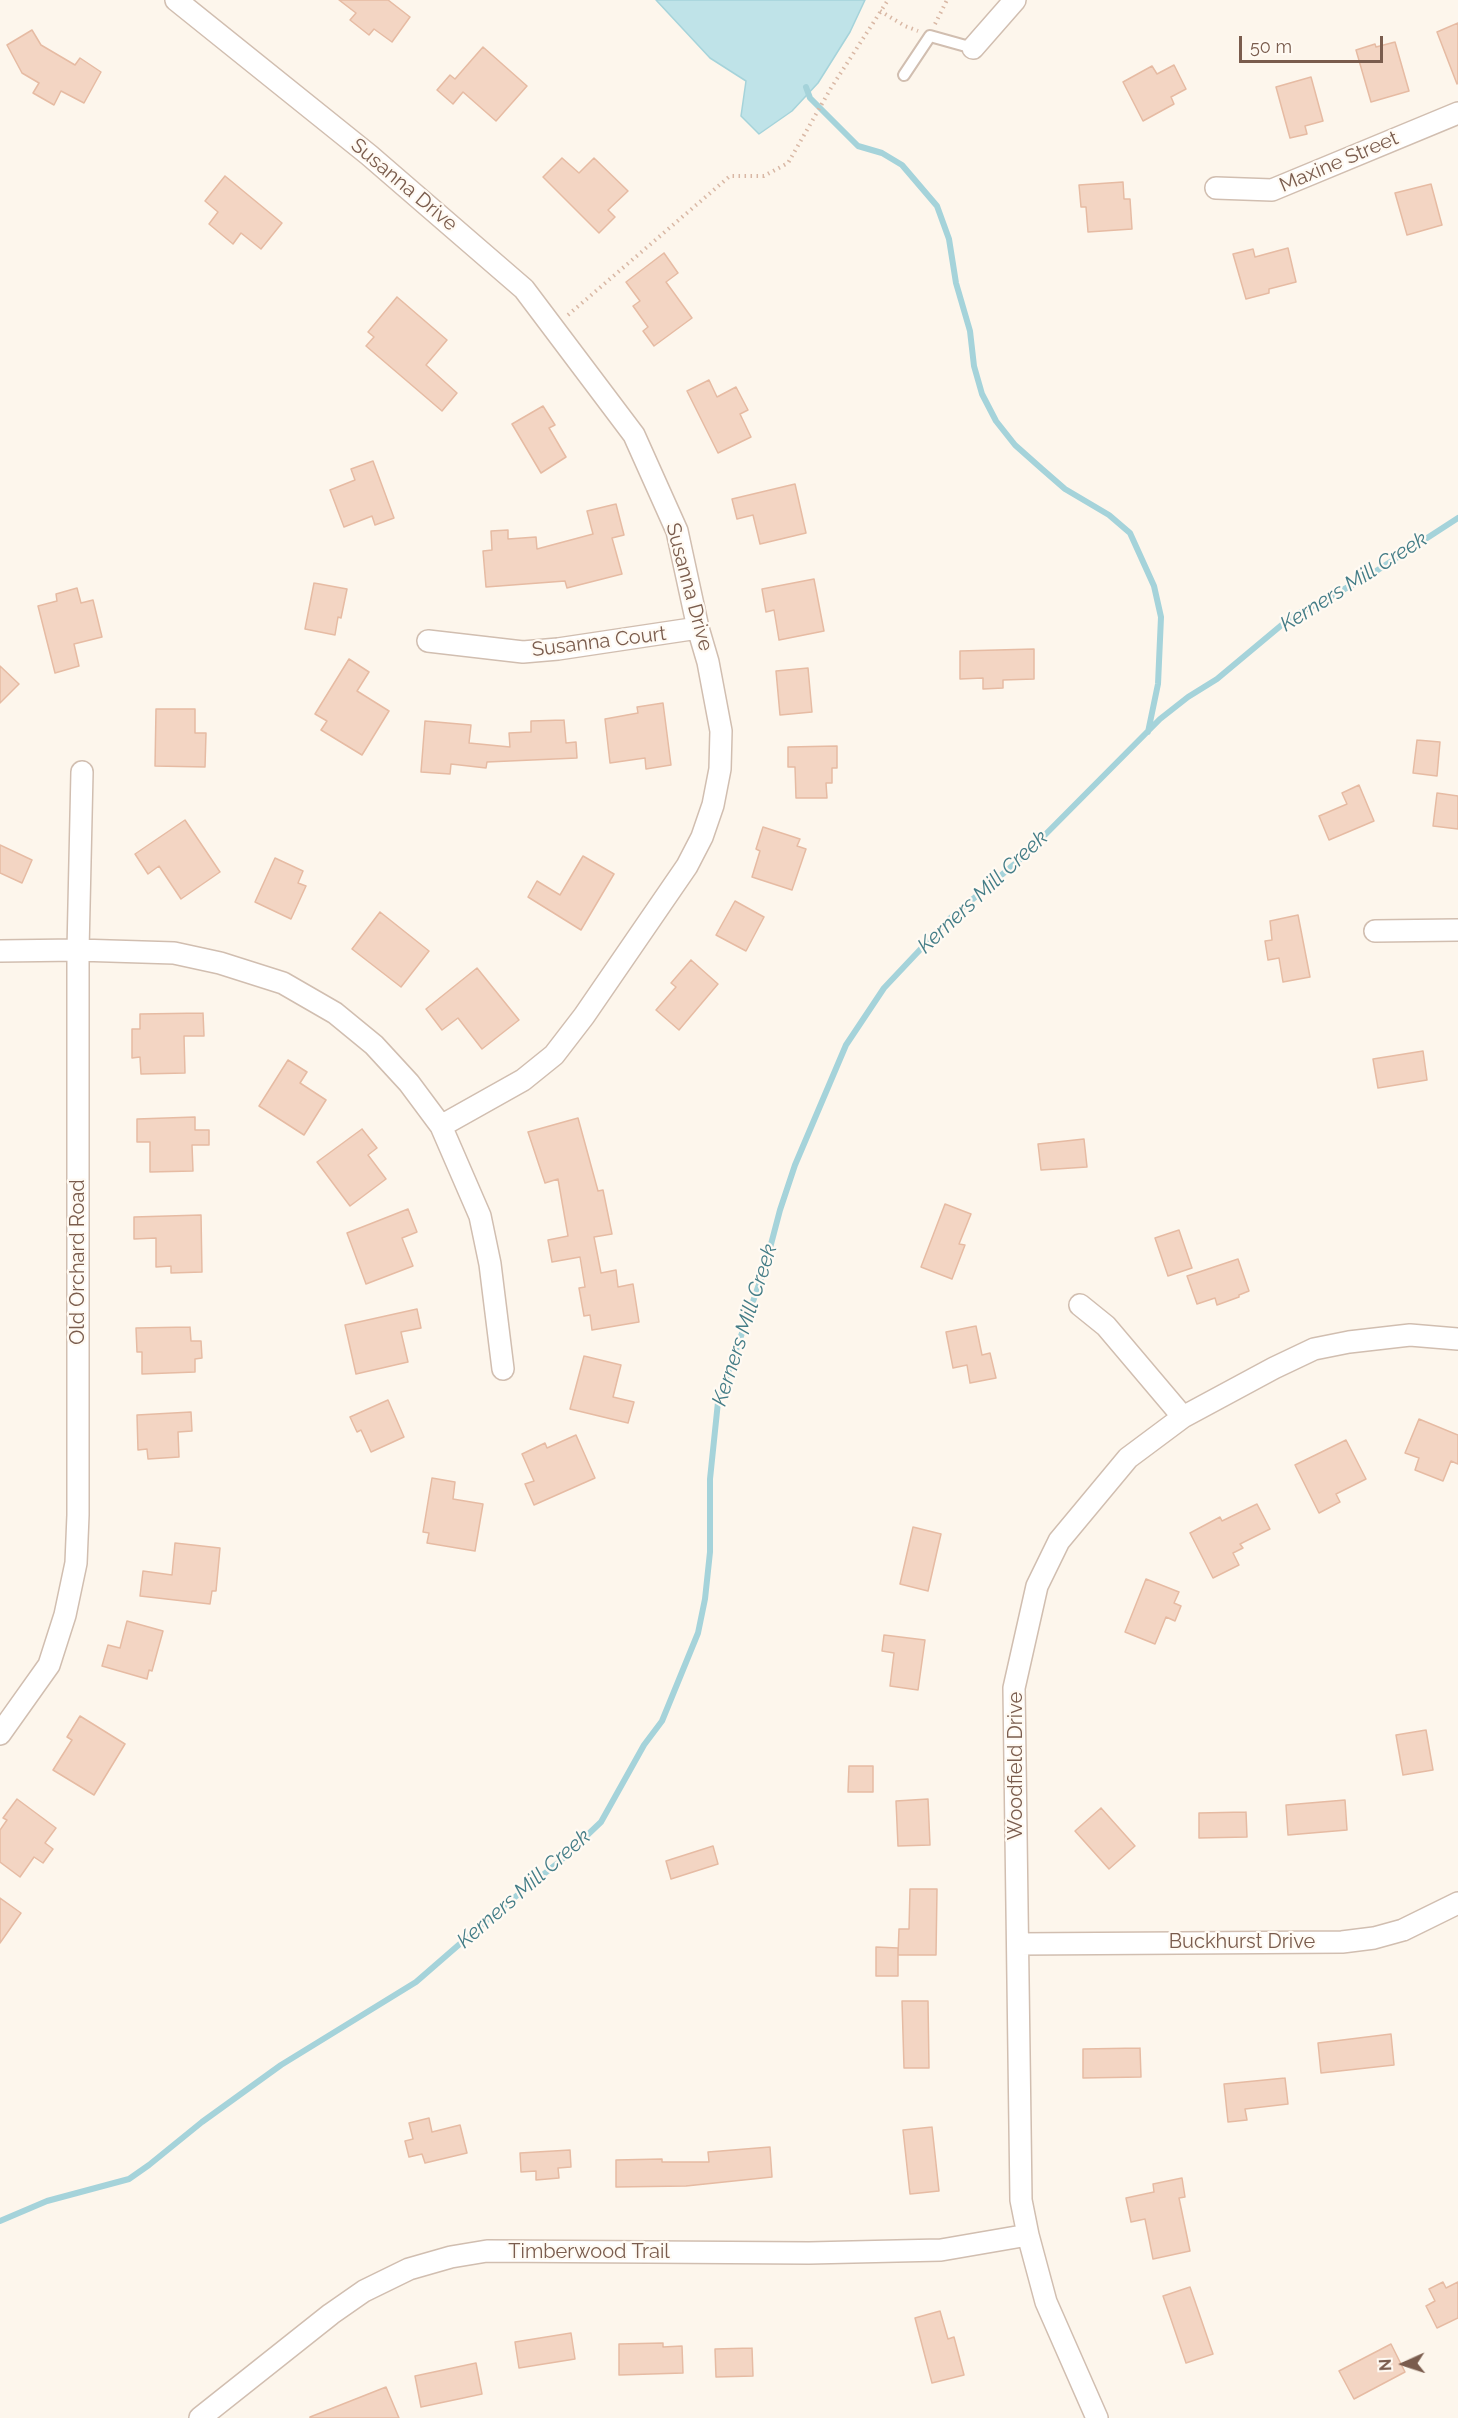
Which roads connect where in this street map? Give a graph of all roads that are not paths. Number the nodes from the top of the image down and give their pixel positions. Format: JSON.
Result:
{"nodes":[{"id":1,"x":176,"y":0,"type":"edge"},
{"id":2,"x":1015,"y":0,"type":"edge"},
{"id":3,"x":973,"y":48,"type":"joint"},
{"id":4,"x":904,"y":75,"type":"dead end"},
{"id":5,"x":1458,"y":113,"type":"edge"},
{"id":6,"x":1216,"y":188,"type":"dead end"},
{"id":7,"x":698,"y":628,"type":"junction"},
{"id":8,"x":428,"y":641,"type":"dead end"},
{"id":9,"x":82,"y":772,"type":"dead end"},
{"id":10,"x":1458,"y":930,"type":"edge"},
{"id":11,"x":1375,"y":931,"type":"dead end"},
{"id":12,"x":78,"y":950,"type":"junction"},
{"id":13,"x":0,"y":951,"type":"edge"},
{"id":14,"x":441,"y":1126,"type":"junction"},
{"id":15,"x":1080,"y":1305,"type":"dead end"},
{"id":16,"x":1458,"y":1339,"type":"edge"},
{"id":17,"x":503,"y":1369,"type":"dead end"},
{"id":18,"x":1183,"y":1417,"type":"junction"},
{"id":19,"x":0,"y":1734,"type":"edge"},
{"id":20,"x":1458,"y":1903,"type":"edge"},
{"id":21,"x":1018,"y":1944,"type":"junction"},
{"id":22,"x":1028,"y":2235,"type":"junction"},
{"id":23,"x":200,"y":2418,"type":"edge"},
{"id":24,"x":1097,"y":2418,"type":"edge"}],
"edges":[{"from":1,"to":7,"type":"street","name":"Susanna Drive"},
{"from":2,"to":3,"type":"street"},
{"from":3,"to":4,"type":"lane"},
{"from":5,"to":6,"type":"street","name":"Maxine Street"},
{"from":7,"to":8,"type":"street","name":"Susanna Court"},
{"from":7,"to":14,"type":"street","name":"Susanna Drive"},
{"from":9,"to":12,"type":"street","name":"Old Orchard Road"},
{"from":10,"to":11,"type":"street"},
{"from":12,"to":13,"type":"street"},
{"from":12,"to":14,"type":"street"},
{"from":12,"to":19,"type":"street","name":"Old Orchard Road"},
{"from":14,"to":17,"type":"street"},
{"from":15,"to":18,"type":"street"},
{"from":16,"to":18,"type":"street","name":"Woodfield Drive"},
{"from":18,"to":21,"type":"street","name":"Woodfield Drive"},
{"from":20,"to":21,"type":"street","name":"Buckhurst Drive"},
{"from":21,"to":22,"type":"street","name":"Woodfield Drive"},
{"from":22,"to":23,"type":"street","name":"Timberwood Trail"},
{"from":22,"to":24,"type":"street","name":"Woodfield Drive"}]}
